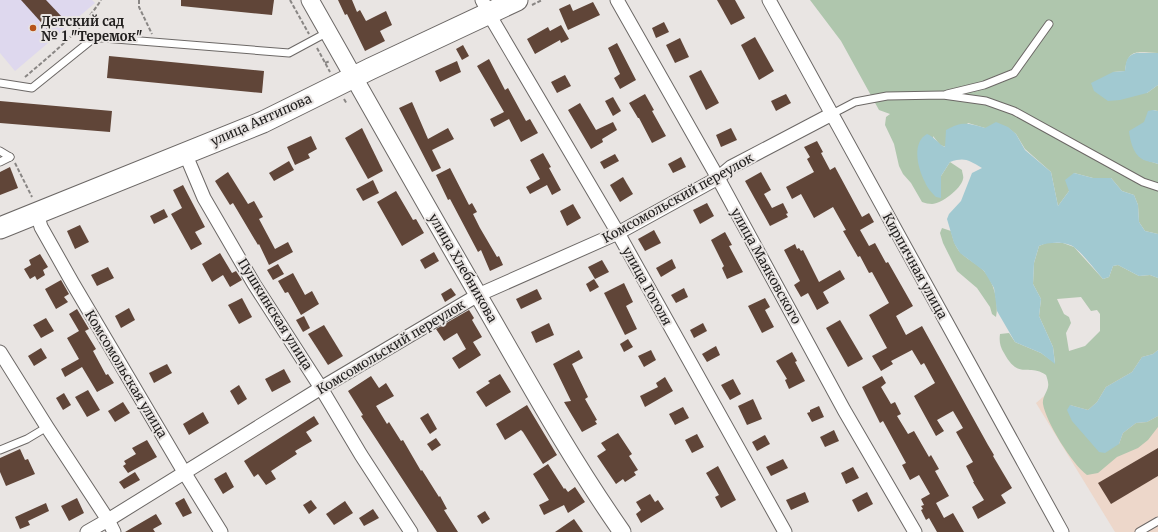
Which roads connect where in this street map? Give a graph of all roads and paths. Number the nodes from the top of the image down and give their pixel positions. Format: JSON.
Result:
{"nodes":[{"id":1,"x":101,"y":0,"type":"edge"},
{"id":2,"x":139,"y":0,"type":"edge"},
{"id":3,"x":290,"y":0,"type":"edge"},
{"id":4,"x":310,"y":0,"type":"edge"},
{"id":5,"x":542,"y":0,"type":"edge"},
{"id":6,"x":617,"y":0,"type":"edge"},
{"id":7,"x":768,"y":0,"type":"edge"},
{"id":8,"x":523,"y":3,"type":"edge"},
{"id":9,"x":485,"y":6,"type":"edge"},
{"id":10,"x":1049,"y":24,"type":"dead end"},
{"id":11,"x":328,"y":32,"type":"junction"},
{"id":12,"x":313,"y":41,"type":"junction"},
{"id":13,"x":156,"y":42,"type":"junction"},
{"id":14,"x":345,"y":81,"type":"junction"},
{"id":15,"x":0,"y":83,"type":"edge"},
{"id":16,"x":15,"y":86,"type":"junction"},
{"id":17,"x":943,"y":95,"type":"junction"},
{"id":18,"x":347,"y":104,"type":"dead end"},
{"id":19,"x":832,"y":114,"type":"junction"},
{"id":20,"x":0,"y":151,"type":"edge"},
{"id":21,"x":185,"y":153,"type":"junction"},
{"id":22,"x":10,"y":157,"type":"junction"},
{"id":23,"x":0,"y":162,"type":"edge"},
{"id":24,"x":718,"y":178,"type":"junction"},
{"id":25,"x":1158,"y":187,"type":"edge"},
{"id":26,"x":35,"y":205,"type":"junction"},
{"id":27,"x":0,"y":228,"type":"edge"},
{"id":28,"x":618,"y":233,"type":"junction"},
{"id":29,"x":478,"y":295,"type":"junction"},
{"id":30,"x":0,"y":352,"type":"edge"},
{"id":31,"x":321,"y":388,"type":"junction"},
{"id":32,"x":47,"y":427,"type":"junction"},
{"id":33,"x":0,"y":450,"type":"edge"},
{"id":34,"x":184,"y":472,"type":"junction"},
{"id":35,"x":1158,"y":521,"type":"edge"},
{"id":36,"x":111,"y":526,"type":"edge"},
{"id":37,"x":620,"y":531,"type":"edge"},
{"id":38,"x":87,"y":532,"type":"edge"},
{"id":39,"x":221,"y":532,"type":"edge"},
{"id":40,"x":411,"y":532,"type":"edge"},
{"id":41,"x":785,"y":532,"type":"edge"},
{"id":42,"x":915,"y":532,"type":"edge"},
{"id":43,"x":1062,"y":532,"type":"edge"},
{"id":44,"x":1139,"y":532,"type":"edge"}],
"edges":[{"from":1,"to":16,"type":"path"},
{"from":2,"to":13,"type":"path"},
{"from":3,"to":12,"type":"path"},
{"from":4,"to":11,"type":"street","name":"улица Хлебникова"},
{"from":5,"to":8,"type":"path"},
{"from":6,"to":24,"type":"street","name":"улица Маяковского"},
{"from":7,"to":19,"type":"street","name":"Кирпичная улица"},
{"from":8,"to":9,"type":"main road","name":"улица Антипова"},
{"from":9,"to":14,"type":"main road","name":"улица Антипова"},
{"from":9,"to":28,"type":"street","name":"улица Гоголя"},
{"from":10,"to":17,"type":"lane"},
{"from":11,"to":12,"type":"lane"},
{"from":11,"to":14,"type":"street","name":"улица Хлебникова"},
{"from":12,"to":13,"type":"lane"},
{"from":12,"to":14,"type":"path"},
{"from":13,"to":16,"type":"lane"},
{"from":14,"to":18,"type":"path"},
{"from":14,"to":21,"type":"main road","name":"улица Антипова"},
{"from":14,"to":29,"type":"street","name":"улица Хлебникова"},
{"from":15,"to":16,"type":"lane"},
{"from":17,"to":19,"type":"lane"},
{"from":17,"to":25,"type":"lane"},
{"from":19,"to":24,"type":"street","name":"Комсомольский переулок"},
{"from":19,"to":43,"type":"street","name":"Кирпичная улица"},
{"from":20,"to":22,"type":"lane"},
{"from":21,"to":26,"type":"main road","name":"улица Антипова"},
{"from":21,"to":31,"type":"street","name":"Пушкинская улица"},
{"from":22,"to":23,"type":"lane"},
{"from":22,"to":26,"type":"path"},
{"from":24,"to":28,"type":"street","name":"Комсомольский переулок"},
{"from":24,"to":42,"type":"street","name":"улица Маяковского"},
{"from":26,"to":27,"type":"main road","name":"улица Антипова"},
{"from":26,"to":34,"type":"street","name":"Комсомольская улица"},
{"from":28,"to":29,"type":"street","name":"Комсомольский переулок"},
{"from":28,"to":41,"type":"street","name":"улица Гоголя"},
{"from":29,"to":31,"type":"street","name":"Комсомольский переулок"},
{"from":29,"to":37,"type":"street","name":"улица Хлебникова"},
{"from":30,"to":32,"type":"street"},
{"from":31,"to":34,"type":"street","name":"Комсомольский переулок"},
{"from":31,"to":40,"type":"street","name":"Пушкинская улица"},
{"from":32,"to":33,"type":"lane"},
{"from":32,"to":36,"type":"street"},
{"from":34,"to":36,"type":"street","name":"Комсомольский переулок"},
{"from":34,"to":39,"type":"street","name":"Комсомольская улица"},
{"from":35,"to":44,"type":"lane"},
{"from":36,"to":38,"type":"street","name":"Комсомольский переулок"}]}
